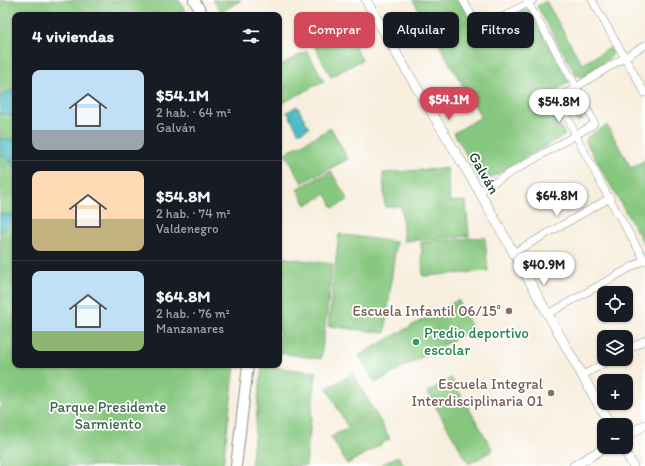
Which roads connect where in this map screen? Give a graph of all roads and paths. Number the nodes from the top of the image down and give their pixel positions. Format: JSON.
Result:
{"nodes":[{"id":1,"x":194,"y":0,"type":"edge"},
{"id":2,"x":366,"y":0,"type":"edge"},
{"id":3,"x":464,"y":0,"type":"edge"},
{"id":4,"x":592,"y":0,"type":"edge"},
{"id":5,"x":531,"y":2,"type":"edge"},
{"id":6,"x":202,"y":12,"type":"edge"},
{"id":7,"x":645,"y":45,"type":"edge"},
{"id":8,"x":624,"y":56,"type":"junction"},
{"id":9,"x":576,"y":87,"type":"junction"},
{"id":10,"x":645,"y":93,"type":"edge"},
{"id":11,"x":576,"y":136,"type":"junction"},
{"id":12,"x":479,"y":191,"type":"junction"},
{"id":13,"x":610,"y":198,"type":"junction"},
{"id":14,"x":513,"y":253,"type":"junction"},
{"id":15,"x":645,"y":260,"type":"edge"},
{"id":16,"x":548,"y":314,"type":"junction"},
{"id":17,"x":645,"y":340,"type":"edge"},
{"id":18,"x":633,"y":347,"type":"edge"},
{"id":19,"x":599,"y":366,"type":"edge"},
{"id":20,"x":248,"y":368,"type":"edge"},
{"id":21,"x":583,"y":375,"type":"junction"},
{"id":22,"x":606,"y":418,"type":"edge"},
{"id":23,"x":645,"y":425,"type":"edge"},
{"id":24,"x":633,"y":432,"type":"edge"},
{"id":25,"x":597,"y":452,"type":"edge"},
{"id":26,"x":627,"y":454,"type":"edge"},
{"id":27,"x":236,"y":466,"type":"edge"},
{"id":28,"x":574,"y":466,"type":"edge"},
{"id":29,"x":634,"y":466,"type":"edge"}],
"edges":[{"from":1,"to":6,"type":"main road"},
{"from":2,"to":12,"type":"street","name":"Galván"},
{"from":3,"to":5,"type":"street"},
{"from":4,"to":8,"type":"street"},
{"from":5,"to":9,"type":"street"},
{"from":7,"to":8,"type":"street"},
{"from":8,"to":9,"type":"street"},
{"from":8,"to":10,"type":"street"},
{"from":9,"to":11,"type":"street"},
{"from":9,"to":11,"type":"street"},
{"from":11,"to":12,"type":"street"},
{"from":11,"to":13,"type":"street"},
{"from":12,"to":14,"type":"street","name":"Galván"},
{"from":13,"to":14,"type":"street"},
{"from":13,"to":15,"type":"street"},
{"from":14,"to":16,"type":"street","name":"Galván"},
{"from":15,"to":16,"type":"street"},
{"from":16,"to":21,"type":"street","name":"Galván"},
{"from":17,"to":18,"type":"street"},
{"from":19,"to":21,"type":"street"},
{"from":20,"to":27,"type":"main road"},
{"from":21,"to":22,"type":"street","name":"Galván"},
{"from":23,"to":24,"type":"street"},
{"from":25,"to":28,"type":"street"},
{"from":26,"to":29,"type":"street"}]}
